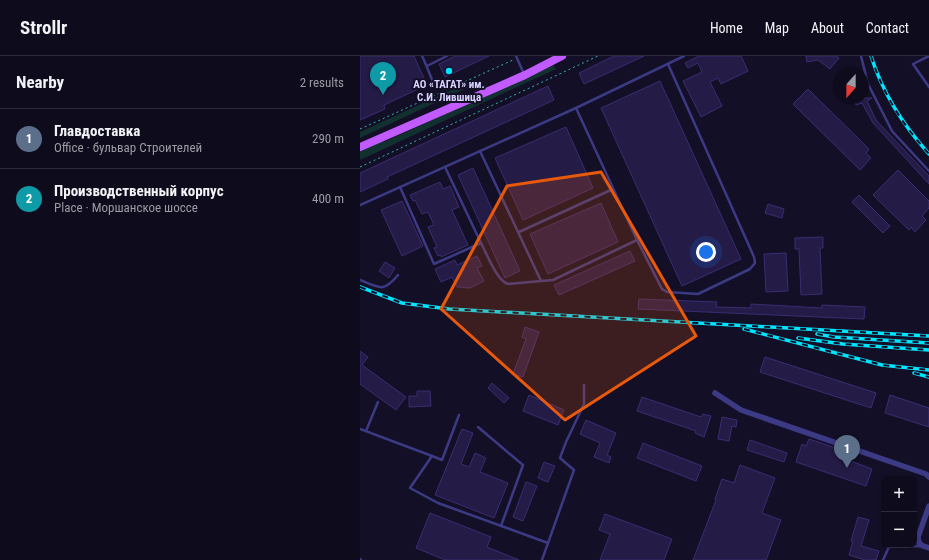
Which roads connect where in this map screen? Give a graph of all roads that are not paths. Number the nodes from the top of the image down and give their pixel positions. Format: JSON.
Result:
{"nodes":[{"id":1,"x":422,"y":56,"type":"edge"},
{"id":2,"x":434,"y":56,"type":"edge"},
{"id":3,"x":447,"y":56,"type":"edge"},
{"id":4,"x":562,"y":56,"type":"edge"},
{"id":5,"x":684,"y":56,"type":"edge"},
{"id":6,"x":861,"y":56,"type":"edge"},
{"id":7,"x":929,"y":56,"type":"edge"},
{"id":8,"x":516,"y":57,"type":"edge"},
{"id":9,"x":437,"y":61,"type":"junction"},
{"id":10,"x":668,"y":64,"type":"junction"},
{"id":11,"x":427,"y":66,"type":"junction"},
{"id":12,"x":524,"y":75,"type":"junction"},
{"id":13,"x":435,"y":86,"type":"dead end"},
{"id":14,"x":929,"y":86,"type":"edge"},
{"id":15,"x":576,"y":108,"type":"junction"},
{"id":16,"x":360,"y":147,"type":"edge"},
{"id":17,"x":480,"y":151,"type":"junction"},
{"id":18,"x":445,"y":167,"type":"junction"},
{"id":19,"x":929,"y":171,"type":"edge"},
{"id":20,"x":400,"y":187,"type":"junction"},
{"id":21,"x":613,"y":189,"type":"junction"},
{"id":22,"x":360,"y":205,"type":"edge"},
{"id":23,"x":519,"y":232,"type":"junction"},
{"id":24,"x":637,"y":240,"type":"junction"},
{"id":25,"x":481,"y":243,"type":"junction"},
{"id":26,"x":398,"y":275,"type":"dead end"},
{"id":27,"x":360,"y":280,"type":"edge"},
{"id":28,"x":542,"y":281,"type":"junction"},
{"id":29,"x":584,"y":385,"type":"dead end"},
{"id":30,"x":715,"y":392,"type":"dead end"},
{"id":31,"x":378,"y":402,"type":"dead end"},
{"id":32,"x":459,"y":415,"type":"dead end"},
{"id":33,"x":478,"y":427,"type":"dead end"},
{"id":34,"x":360,"y":429,"type":"edge"},
{"id":35,"x":366,"y":431,"type":"junction"},
{"id":36,"x":432,"y":456,"type":"junction"},
{"id":37,"x":929,"y":477,"type":"edge"},
{"id":38,"x":929,"y":506,"type":"edge"},
{"id":39,"x":501,"y":526,"type":"junction"},
{"id":40,"x":548,"y":543,"type":"junction"},
{"id":41,"x":922,"y":546,"type":"junction"},
{"id":42,"x":929,"y":548,"type":"edge"},
{"id":43,"x":542,"y":560,"type":"edge"},
{"id":44,"x":883,"y":560,"type":"edge"}],
"edges":[{"from":1,"to":11,"type":"lane"},
{"from":2,"to":9,"type":"lane"},
{"from":3,"to":9,"type":"lane"},
{"from":4,"to":12,"type":"main road"},
{"from":5,"to":10,"type":"lane"},
{"from":6,"to":19,"type":"lane"},
{"from":7,"to":14,"type":"lane"},
{"from":8,"to":12,"type":"lane"},
{"from":9,"to":11,"type":"lane"},
{"from":10,"to":15,"type":"lane"},
{"from":10,"to":24,"type":"lane"},
{"from":11,"to":13,"type":"lane"},
{"from":12,"to":16,"type":"main road"},
{"from":15,"to":17,"type":"lane"},
{"from":15,"to":21,"type":"lane"},
{"from":17,"to":18,"type":"lane"},
{"from":17,"to":23,"type":"lane"},
{"from":18,"to":20,"type":"lane"},
{"from":18,"to":25,"type":"lane"},
{"from":20,"to":22,"type":"lane"},
{"from":20,"to":25,"type":"lane"},
{"from":21,"to":23,"type":"lane"},
{"from":21,"to":24,"type":"lane"},
{"from":23,"to":28,"type":"lane"},
{"from":24,"to":28,"type":"lane"},
{"from":25,"to":28,"type":"lane"},
{"from":26,"to":27,"type":"lane"},
{"from":29,"to":40,"type":"lane"},
{"from":30,"to":37,"type":"street"},
{"from":31,"to":35,"type":"lane"},
{"from":32,"to":36,"type":"lane"},
{"from":33,"to":39,"type":"lane"},
{"from":34,"to":35,"type":"lane"},
{"from":35,"to":36,"type":"lane"},
{"from":36,"to":39,"type":"lane"},
{"from":38,"to":41,"type":"street"},
{"from":39,"to":40,"type":"lane"},
{"from":40,"to":43,"type":"lane"},
{"from":41,"to":42,"type":"street"},
{"from":41,"to":44,"type":"lane"}]}
